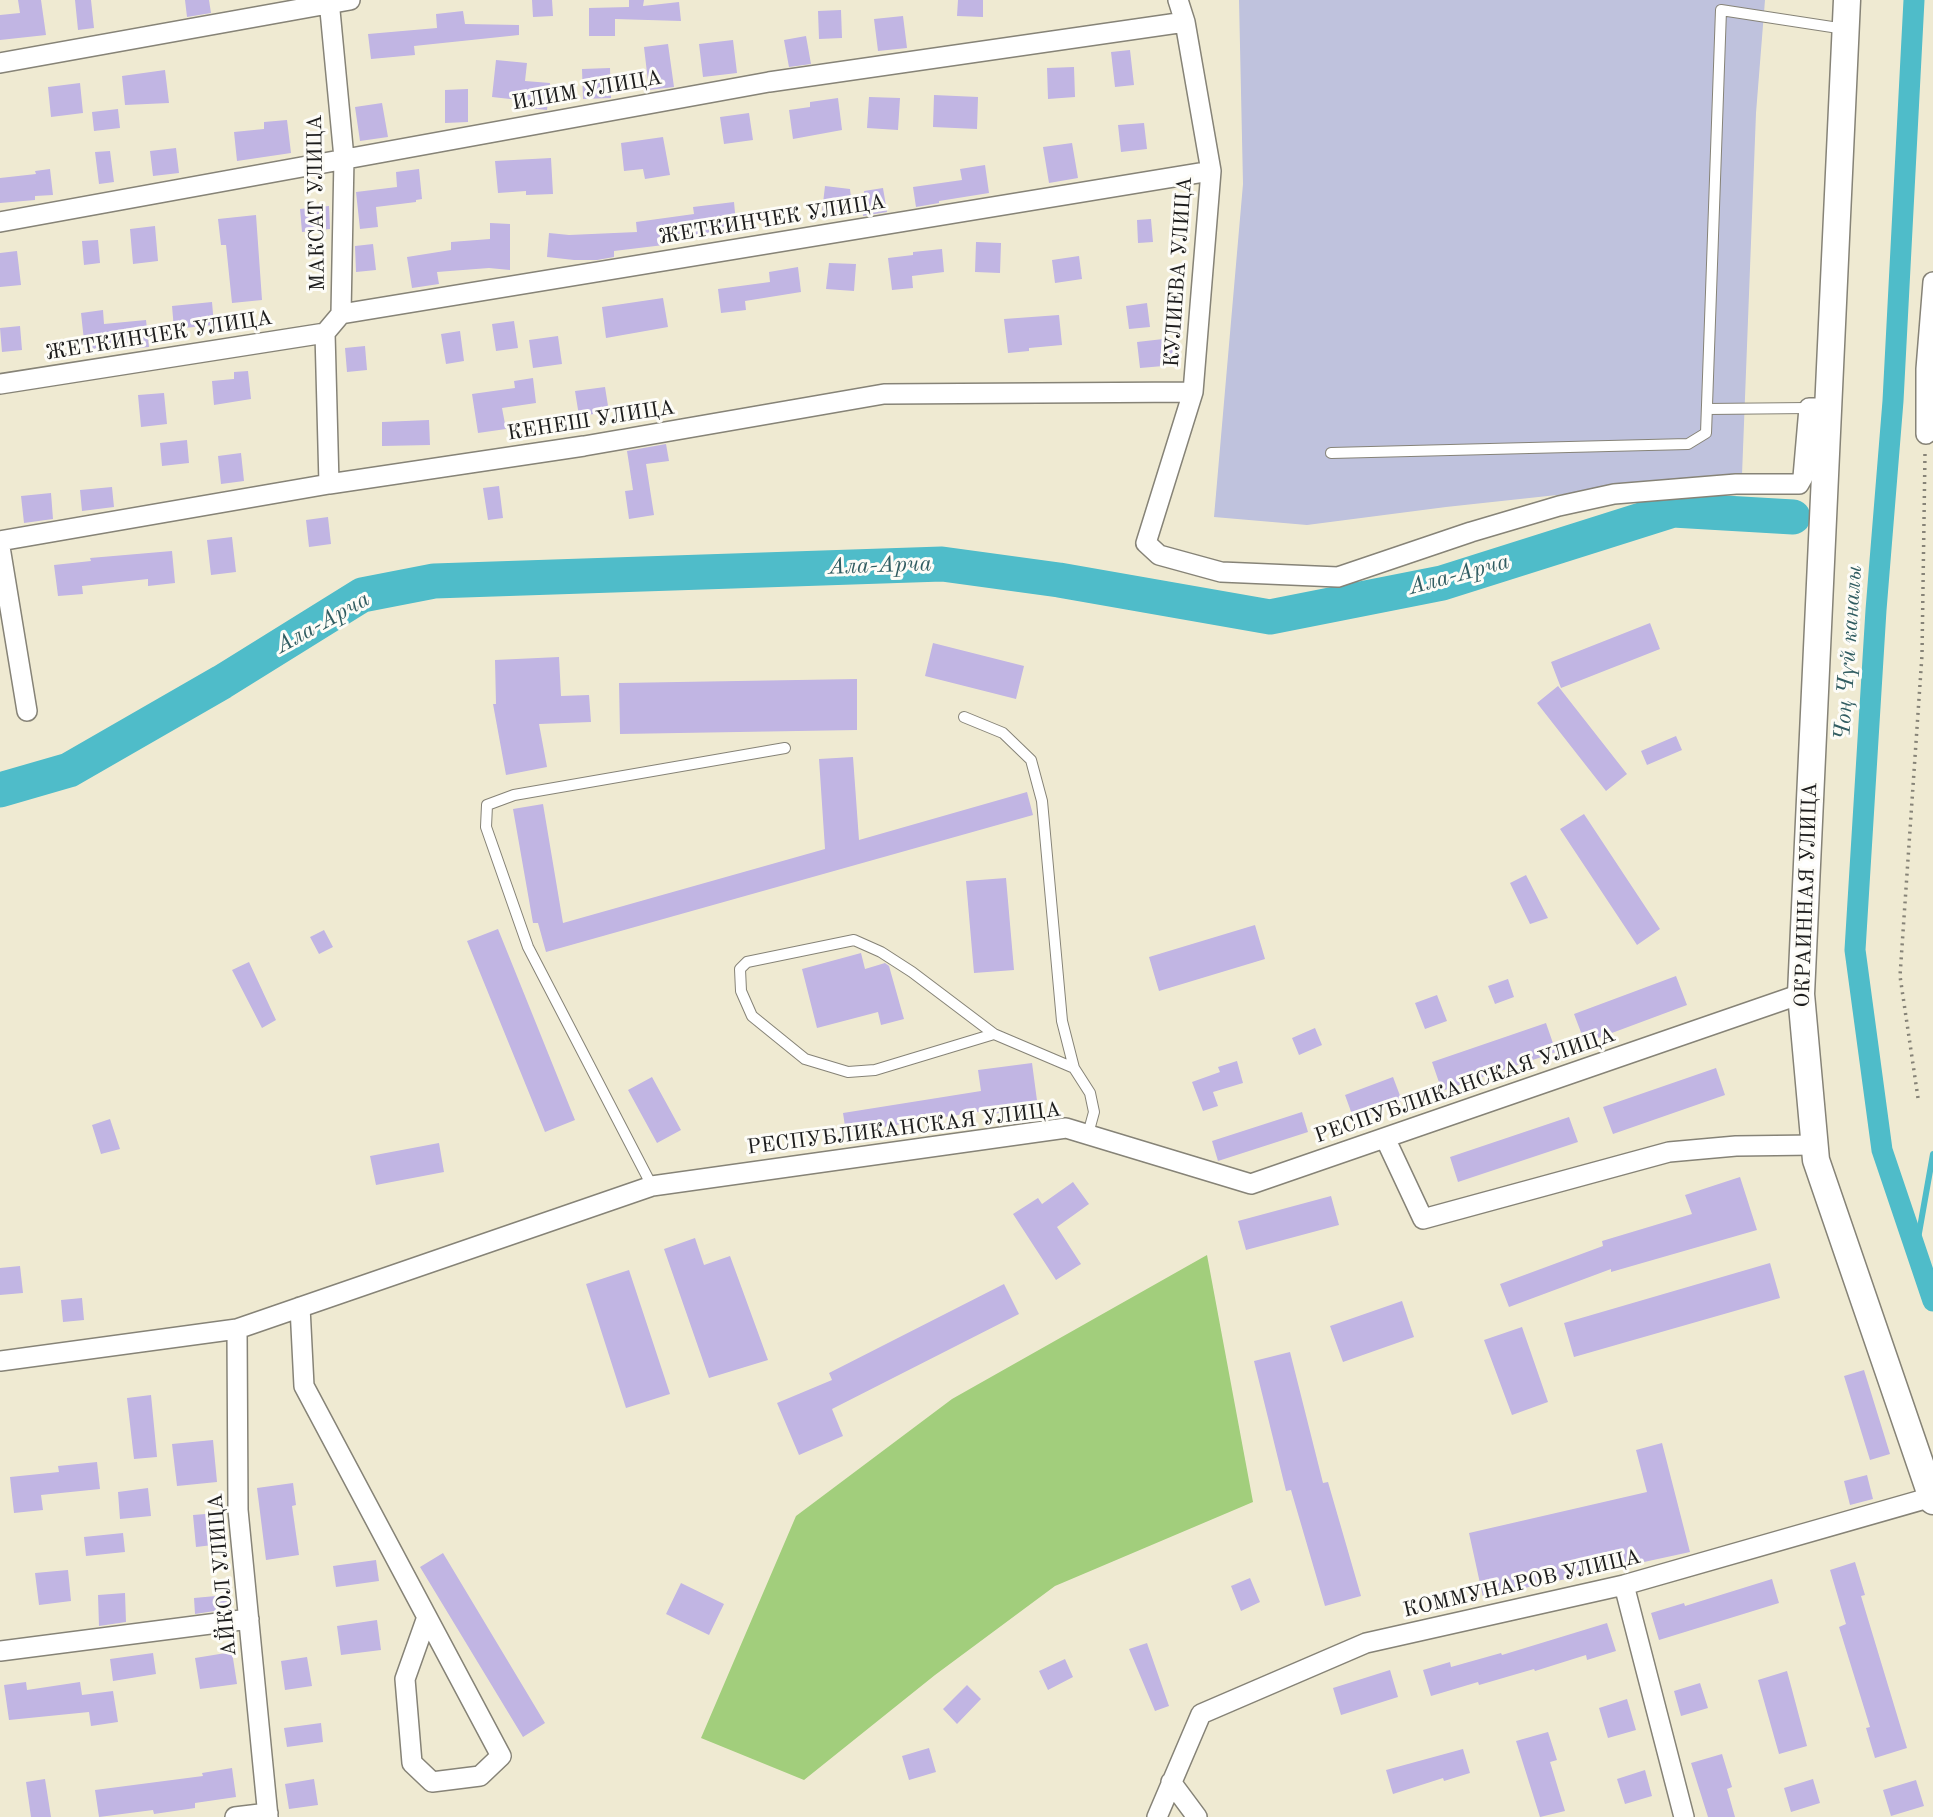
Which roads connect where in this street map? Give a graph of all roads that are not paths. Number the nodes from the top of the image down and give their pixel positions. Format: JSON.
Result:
{"nodes":[{"id":1,"x":350,"y":0,"type":"edge"},
{"id":2,"x":1178,"y":0,"type":"edge"},
{"id":3,"x":1847,"y":0,"type":"edge"},
{"id":4,"x":329,"y":2,"type":"edge"},
{"id":5,"x":1185,"y":22,"type":"junction"},
{"id":6,"x":1846,"y":29,"type":"junction"},
{"id":7,"x":0,"y":63,"type":"edge"},
{"id":8,"x":344,"y":158,"type":"junction"},
{"id":9,"x":1211,"y":171,"type":"junction"},
{"id":10,"x":0,"y":222,"type":"edge"},
{"id":11,"x":1933,"y":282,"type":"edge"},
{"id":12,"x":341,"y":314,"type":"junction"},
{"id":13,"x":325,"y":333,"type":"junction"},
{"id":14,"x":0,"y":384,"type":"edge"},
{"id":15,"x":1193,"y":392,"type":"junction"},
{"id":16,"x":1818,"y":408,"type":"junction"},
{"id":17,"x":1707,"y":409,"type":"junction"},
{"id":18,"x":1926,"y":434,"type":"road end"},
{"id":19,"x":1332,"y":453,"type":"dead end"},
{"id":20,"x":330,"y":484,"type":"junction"},
{"id":21,"x":0,"y":541,"type":"edge"},
{"id":22,"x":0,"y":547,"type":"edge"},
{"id":23,"x":27,"y":711,"type":"dead end"},
{"id":24,"x":964,"y":717,"type":"dead end"},
{"id":25,"x":785,"y":748,"type":"dead end"},
{"id":26,"x":1801,"y":994,"type":"junction"},
{"id":27,"x":994,"y":1034,"type":"junction"},
{"id":28,"x":1073,"y":1068,"type":"junction"},
{"id":29,"x":1088,"y":1134,"type":"junction"},
{"id":30,"x":1385,"y":1138,"type":"junction"},
{"id":31,"x":1815,"y":1145,"type":"junction"},
{"id":32,"x":652,"y":1186,"type":"junction"},
{"id":33,"x":300,"y":1307,"type":"junction"},
{"id":34,"x":237,"y":1329,"type":"junction"},
{"id":35,"x":0,"y":1361,"type":"edge"},
{"id":36,"x":1932,"y":1499,"type":"edge"},
{"id":37,"x":1624,"y":1586,"type":"junction"},
{"id":38,"x":427,"y":1617,"type":"junction"},
{"id":39,"x":248,"y":1619,"type":"junction"},
{"id":40,"x":0,"y":1651,"type":"edge"},
{"id":41,"x":1171,"y":1782,"type":"junction"},
{"id":42,"x":268,"y":1815,"type":"edge"},
{"id":43,"x":235,"y":1817,"type":"edge"},
{"id":44,"x":1157,"y":1817,"type":"edge"},
{"id":45,"x":1197,"y":1817,"type":"edge"},
{"id":46,"x":1684,"y":1817,"type":"edge"}],
"edges":[{"from":1,"to":4,"type":"street"},
{"from":2,"to":5,"type":"street","name":"КУЛИЕВА УЛИЦА"},
{"from":3,"to":6,"type":"street","name":"ОКРАИННАЯ УЛИЦА"},
{"from":4,"to":7,"type":"street"},
{"from":4,"to":8,"type":"street","name":"МАКСАТ УЛИЦА"},
{"from":5,"to":8,"type":"street","name":"ИЛИМ УЛИЦА"},
{"from":5,"to":9,"type":"street","name":"КУЛИЕВА УЛИЦА"},
{"from":6,"to":16,"type":"street","name":"ОКРАИННАЯ УЛИЦА"},
{"from":6,"to":17,"type":"lane"},
{"from":8,"to":10,"type":"street","name":"ИЛИМ УЛИЦА"},
{"from":8,"to":12,"type":"street","name":"МАКСАТ УЛИЦА"},
{"from":9,"to":12,"type":"street","name":"ЖЕТКИНЧЕК УЛИЦА"},
{"from":9,"to":15,"type":"street","name":"КУЛИЕВА УЛИЦА"},
{"from":11,"to":18,"type":"street"},
{"from":12,"to":13,"type":"street","name":"МАКСАТ УЛИЦА"},
{"from":13,"to":14,"type":"street","name":"ЖЕТКИНЧЕК УЛИЦА"},
{"from":13,"to":20,"type":"street"},
{"from":15,"to":16,"type":"street","name":"КУЛИЕВА УЛИЦА"},
{"from":15,"to":20,"type":"street","name":"КЕНЕШ УЛИЦА"},
{"from":16,"to":17,"type":"lane"},
{"from":16,"to":26,"type":"street","name":"ОКРАИННАЯ УЛИЦА"},
{"from":17,"to":19,"type":"lane"},
{"from":20,"to":21,"type":"street","name":"КЕНЕШ УЛИЦА"},
{"from":22,"to":23,"type":"street"},
{"from":24,"to":28,"type":"lane"},
{"from":25,"to":32,"type":"lane"},
{"from":26,"to":30,"type":"street","name":"РЕСПУБЛИКАНСКАЯ УЛИЦА"},
{"from":26,"to":31,"type":"street","name":"ОКРАИННАЯ УЛИЦА"},
{"from":27,"to":27,"type":"lane"},
{"from":27,"to":28,"type":"lane"},
{"from":28,"to":29,"type":"lane"},
{"from":29,"to":30,"type":"street","name":"РЕСПУБЛИКАНСКАЯ УЛИЦА"},
{"from":29,"to":32,"type":"street","name":"РЕСПУБЛИКАНСКАЯ УЛИЦА"},
{"from":30,"to":31,"type":"street"},
{"from":31,"to":36,"type":"street","name":"ОКРАИННАЯ УЛИЦА"},
{"from":32,"to":33,"type":"street","name":"РЕСПУБЛИКАНСКАЯ УЛИЦА"},
{"from":33,"to":34,"type":"street","name":"РЕСПУБЛИКАНСКАЯ УЛИЦА"},
{"from":33,"to":38,"type":"street"},
{"from":34,"to":35,"type":"street","name":"РЕСПУБЛИКАНСКАЯ УЛИЦА"},
{"from":34,"to":39,"type":"street","name":"АЙКОЛ УЛИЦА"},
{"from":36,"to":37,"type":"street","name":"КОММУНАРОВ УЛИЦА"},
{"from":37,"to":41,"type":"street","name":"КОММУНАРОВ УЛИЦА"},
{"from":37,"to":46,"type":"street"},
{"from":38,"to":38,"type":"street"},
{"from":39,"to":40,"type":"street"},
{"from":39,"to":42,"type":"street","name":"АЙКОЛ УЛИЦА"},
{"from":41,"to":44,"type":"street","name":"КОММУНАРОВ УЛИЦА"},
{"from":41,"to":45,"type":"street"},
{"from":42,"to":43,"type":"street"}]}
